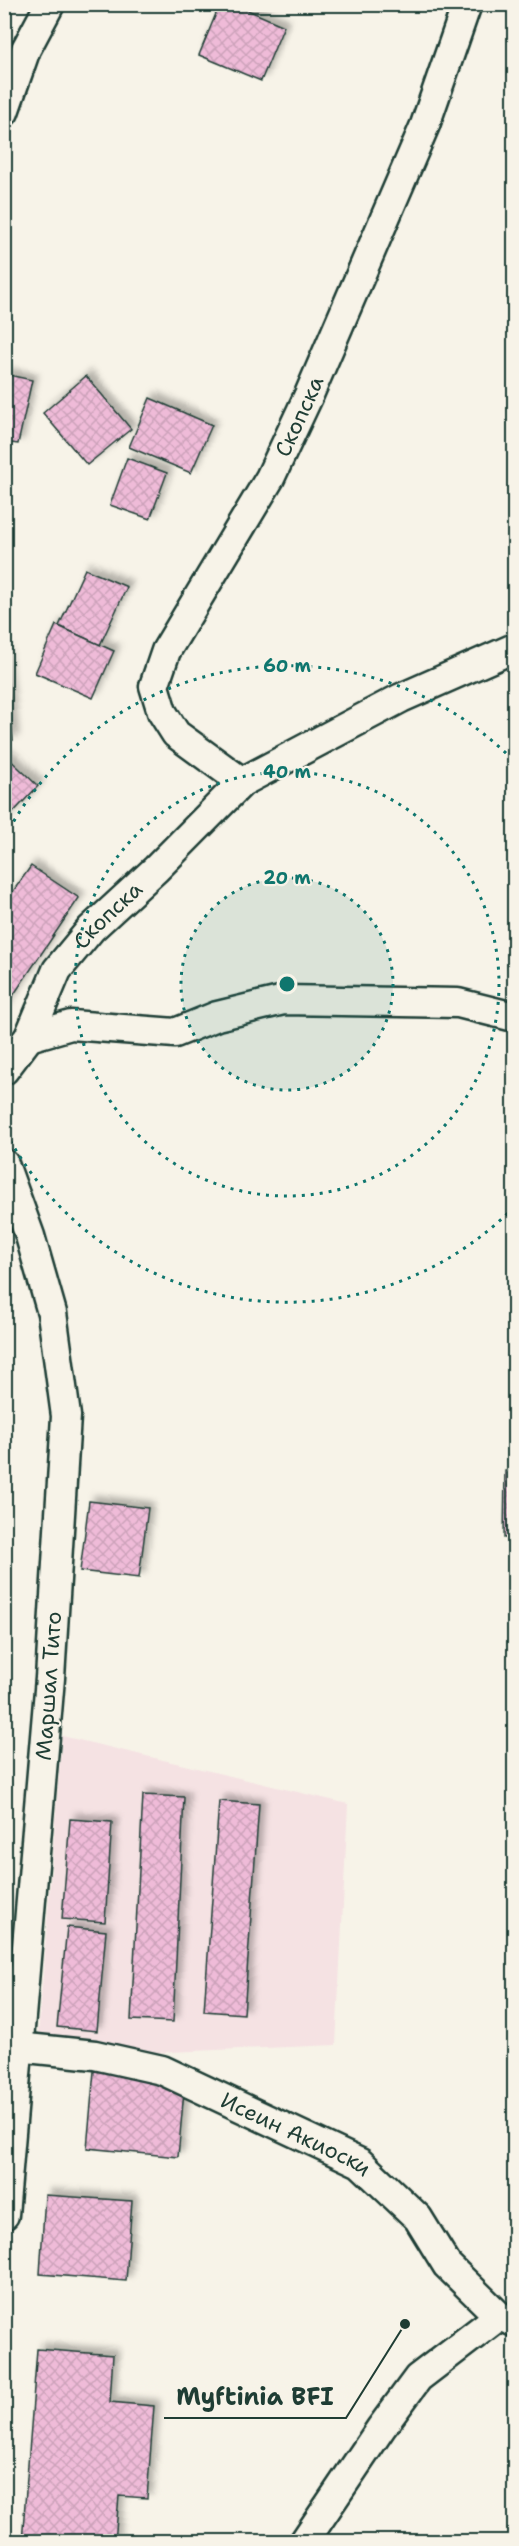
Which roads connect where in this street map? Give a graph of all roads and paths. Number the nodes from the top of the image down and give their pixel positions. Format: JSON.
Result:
{"nodes":[{"id":1,"x":50,"y":4,"type":"edge"},
{"id":2,"x":466,"y":4,"type":"edge"},
{"id":3,"x":4,"y":112,"type":"edge"},
{"id":4,"x":514,"y":648,"type":"edge"},
{"id":5,"x":242,"y":782,"type":"junction"},
{"id":6,"x":514,"y":1017,"type":"edge"},
{"id":7,"x":29,"y":1037,"type":"junction"},
{"id":8,"x":4,"y":1070,"type":"edge"},
{"id":9,"x":4,"y":1164,"type":"edge"},
{"id":10,"x":18,"y":2047,"type":"junction"},
{"id":11,"x":6,"y":2177,"type":"edge"},
{"id":12,"x":4,"y":2215,"type":"edge"},
{"id":13,"x":507,"y":2319,"type":"edge"},
{"id":14,"x":304,"y":2541,"type":"edge"}],
"edges":[{"from":1,"to":3,"type":"street"},
{"from":2,"to":5,"type":"street","name":"Скопска"},
{"from":4,"to":5,"type":"street","name":"Скопска"},
{"from":5,"to":7,"type":"street","name":"Скопска"},
{"from":6,"to":7,"type":"street"},
{"from":7,"to":8,"type":"street","name":"Скопска"},
{"from":9,"to":10,"type":"street","name":"Маршал Тито"},
{"from":10,"to":11,"type":"street","name":"Маршал Тито"},
{"from":10,"to":13,"type":"street","name":"Исеин Акиоски"},
{"from":11,"to":12,"type":"street","name":"Маршал Тито"},
{"from":13,"to":14,"type":"street"}]}
